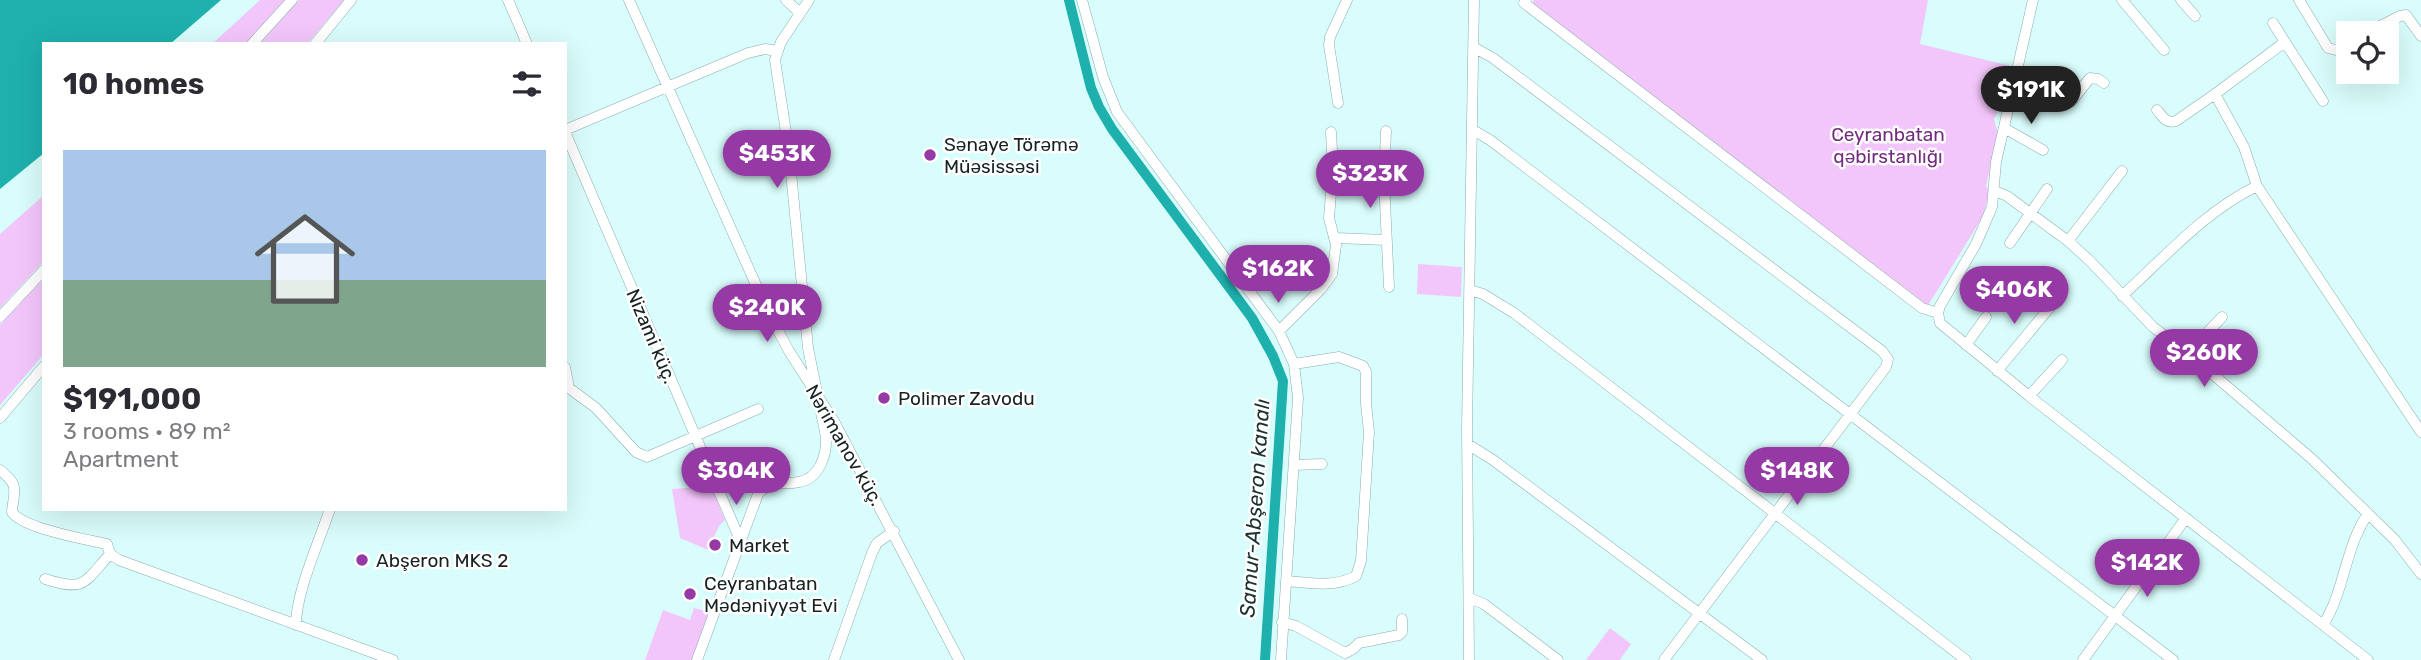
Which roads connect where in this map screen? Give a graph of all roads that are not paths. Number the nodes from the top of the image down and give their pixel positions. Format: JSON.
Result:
{"nodes":[{"id":1,"x":292,"y":0,"type":"edge"},
{"id":2,"x":351,"y":0,"type":"edge"},
{"id":3,"x":508,"y":0,"type":"edge"},
{"id":4,"x":629,"y":0,"type":"edge"},
{"id":5,"x":786,"y":0,"type":"edge"},
{"id":6,"x":809,"y":0,"type":"edge"},
{"id":7,"x":1082,"y":0,"type":"edge"},
{"id":8,"x":1347,"y":0,"type":"edge"},
{"id":9,"x":1474,"y":0,"type":"edge"},
{"id":10,"x":2033,"y":0,"type":"edge"},
{"id":11,"x":2122,"y":0,"type":"edge"},
{"id":12,"x":2181,"y":0,"type":"edge"},
{"id":13,"x":2299,"y":0,"type":"edge"},
{"id":14,"x":1523,"y":1,"type":"edge"},
{"id":15,"x":800,"y":13,"type":"junction"},
{"id":16,"x":2195,"y":16,"type":"dead end"},
{"id":17,"x":2389,"y":21,"type":"edge"},
{"id":18,"x":2273,"y":23,"type":"dead end"},
{"id":19,"x":2421,"y":36,"type":"edge"},
{"id":20,"x":254,"y":42,"type":"edge"},
{"id":21,"x":317,"y":42,"type":"edge"},
{"id":22,"x":526,"y":42,"type":"edge"},
{"id":23,"x":2285,"y":42,"type":"junction"},
{"id":24,"x":1475,"y":48,"type":"junction"},
{"id":25,"x":2164,"y":50,"type":"dead end"},
{"id":26,"x":2336,"y":50,"type":"edge"},
{"id":27,"x":777,"y":51,"type":"junction"},
{"id":28,"x":2015,"y":76,"type":"junction"},
{"id":29,"x":2104,"y":83,"type":"dead end"},
{"id":30,"x":668,"y":87,"type":"junction"},
{"id":31,"x":2215,"y":94,"type":"junction"},
{"id":32,"x":2323,"y":101,"type":"dead end"},
{"id":33,"x":1338,"y":103,"type":"dead end"},
{"id":34,"x":2157,"y":110,"type":"dead end"},
{"id":35,"x":2004,"y":128,"type":"junction"},
{"id":36,"x":567,"y":130,"type":"edge"},
{"id":37,"x":1473,"y":130,"type":"junction"},
{"id":38,"x":1386,"y":131,"type":"dead end"},
{"id":39,"x":1331,"y":132,"type":"dead end"},
{"id":40,"x":567,"y":136,"type":"edge"},
{"id":41,"x":2043,"y":150,"type":"dead end"},
{"id":42,"x":2122,"y":171,"type":"dead end"},
{"id":43,"x":1384,"y":180,"type":"junction"},
{"id":44,"x":1332,"y":183,"type":"junction"},
{"id":45,"x":2257,"y":186,"type":"junction"},
{"id":46,"x":2047,"y":189,"type":"dead end"},
{"id":47,"x":1995,"y":191,"type":"junction"},
{"id":48,"x":2031,"y":213,"type":"junction"},
{"id":49,"x":1336,"y":238,"type":"junction"},
{"id":50,"x":1386,"y":240,"type":"junction"},
{"id":51,"x":2068,"y":241,"type":"junction"},
{"id":52,"x":2010,"y":243,"type":"dead end"},
{"id":53,"x":42,"y":272,"type":"edge"},
{"id":54,"x":1389,"y":288,"type":"dead end"},
{"id":55,"x":1470,"y":290,"type":"junction"},
{"id":56,"x":2122,"y":296,"type":"junction"},
{"id":57,"x":2055,"y":301,"type":"dead end"},
{"id":58,"x":1938,"y":313,"type":"junction"},
{"id":59,"x":0,"y":317,"type":"edge"},
{"id":60,"x":1986,"y":317,"type":"dead end"},
{"id":61,"x":2222,"y":317,"type":"dead end"},
{"id":62,"x":1279,"y":331,"type":"junction"},
{"id":63,"x":1966,"y":345,"type":"junction"},
{"id":64,"x":2188,"y":353,"type":"junction"},
{"id":65,"x":2063,"y":360,"type":"dead end"},
{"id":66,"x":1294,"y":364,"type":"junction"},
{"id":67,"x":42,"y":368,"type":"edge"},
{"id":68,"x":1997,"y":370,"type":"junction"},
{"id":69,"x":567,"y":377,"type":"edge"},
{"id":70,"x":817,"y":394,"type":"junction"},
{"id":71,"x":2029,"y":396,"type":"junction"},
{"id":72,"x":758,"y":409,"type":"dead end"},
{"id":73,"x":1849,"y":414,"type":"junction"},
{"id":74,"x":0,"y":418,"type":"edge"},
{"id":75,"x":2421,"y":432,"type":"edge"},
{"id":76,"x":695,"y":436,"type":"junction"},
{"id":77,"x":1468,"y":445,"type":"junction"},
{"id":78,"x":1294,"y":464,"type":"junction"},
{"id":79,"x":1322,"y":464,"type":"dead end"},
{"id":80,"x":0,"y":470,"type":"edge"},
{"id":81,"x":329,"y":511,"type":"edge"},
{"id":82,"x":1774,"y":513,"type":"junction"},
{"id":83,"x":2368,"y":514,"type":"junction"},
{"id":84,"x":2186,"y":518,"type":"junction"},
{"id":85,"x":894,"y":531,"type":"junction"},
{"id":86,"x":740,"y":540,"type":"junction"},
{"id":87,"x":110,"y":554,"type":"junction"},
{"id":88,"x":2421,"y":574,"type":"edge"},
{"id":89,"x":45,"y":579,"type":"dead end"},
{"id":90,"x":1287,"y":581,"type":"junction"},
{"id":91,"x":1469,"y":598,"type":"junction"},
{"id":92,"x":1699,"y":612,"type":"junction"},
{"id":93,"x":2116,"y":616,"type":"junction"},
{"id":94,"x":1402,"y":619,"type":"dead end"},
{"id":95,"x":1282,"y":622,"type":"junction"},
{"id":96,"x":296,"y":625,"type":"junction"},
{"id":97,"x":2323,"y":625,"type":"junction"},
{"id":98,"x":393,"y":660,"type":"edge"},
{"id":99,"x":698,"y":660,"type":"edge"},
{"id":100,"x":834,"y":660,"type":"edge"},
{"id":101,"x":959,"y":660,"type":"edge"},
{"id":102,"x":1281,"y":660,"type":"edge"},
{"id":103,"x":1469,"y":660,"type":"edge"},
{"id":104,"x":1558,"y":660,"type":"edge"},
{"id":105,"x":1664,"y":660,"type":"edge"},
{"id":106,"x":1762,"y":660,"type":"edge"},
{"id":107,"x":1966,"y":660,"type":"edge"},
{"id":108,"x":2082,"y":660,"type":"edge"},
{"id":109,"x":2173,"y":660,"type":"edge"},
{"id":110,"x":2368,"y":660,"type":"edge"}],
"edges":[{"from":1,"to":20,"type":"street"},
{"from":2,"to":21,"type":"street"},
{"from":3,"to":22,"type":"street"},
{"from":4,"to":30,"type":"street","name":"Nərimanov küç."},
{"from":5,"to":15,"type":"street"},
{"from":6,"to":15,"type":"street"},
{"from":7,"to":62,"type":"street"},
{"from":8,"to":33,"type":"street"},
{"from":9,"to":24,"type":"street"},
{"from":10,"to":28,"type":"street"},
{"from":11,"to":25,"type":"street"},
{"from":12,"to":16,"type":"street"},
{"from":13,"to":26,"type":"street"},
{"from":14,"to":58,"type":"street"},
{"from":15,"to":27,"type":"street"},
{"from":17,"to":19,"type":"street"},
{"from":18,"to":23,"type":"street"},
{"from":23,"to":31,"type":"street"},
{"from":23,"to":32,"type":"street"},
{"from":24,"to":37,"type":"street"},
{"from":24,"to":73,"type":"street"},
{"from":27,"to":30,"type":"street"},
{"from":27,"to":70,"type":"street"},
{"from":28,"to":29,"type":"street"},
{"from":28,"to":35,"type":"street"},
{"from":30,"to":36,"type":"street"},
{"from":30,"to":70,"type":"street","name":"Nərimanov küç."},
{"from":31,"to":34,"type":"street"},
{"from":31,"to":45,"type":"street"},
{"from":35,"to":41,"type":"street"},
{"from":35,"to":47,"type":"street"},
{"from":37,"to":55,"type":"street"},
{"from":37,"to":73,"type":"street"},
{"from":38,"to":43,"type":"street"},
{"from":39,"to":44,"type":"street"},
{"from":40,"to":76,"type":"street","name":"Nizami küç."},
{"from":42,"to":51,"type":"street"},
{"from":43,"to":44,"type":"street"},
{"from":43,"to":50,"type":"street"},
{"from":44,"to":49,"type":"street"},
{"from":45,"to":56,"type":"street"},
{"from":45,"to":75,"type":"street"},
{"from":46,"to":48,"type":"street"},
{"from":47,"to":48,"type":"street"},
{"from":47,"to":58,"type":"street"},
{"from":48,"to":51,"type":"street"},
{"from":48,"to":52,"type":"street"},
{"from":49,"to":50,"type":"street"},
{"from":49,"to":62,"type":"street"},
{"from":50,"to":54,"type":"street"},
{"from":51,"to":56,"type":"street"},
{"from":53,"to":59,"type":"street"},
{"from":55,"to":77,"type":"street"},
{"from":55,"to":82,"type":"street"},
{"from":56,"to":64,"type":"street"},
{"from":57,"to":68,"type":"street"},
{"from":58,"to":63,"type":"street"},
{"from":60,"to":63,"type":"street"},
{"from":61,"to":64,"type":"street"},
{"from":62,"to":66,"type":"street"},
{"from":63,"to":68,"type":"street"},
{"from":64,"to":83,"type":"street"},
{"from":65,"to":71,"type":"street"},
{"from":66,"to":78,"type":"street"},
{"from":66,"to":90,"type":"street"},
{"from":67,"to":74,"type":"street"},
{"from":68,"to":71,"type":"street"},
{"from":69,"to":76,"type":"street"},
{"from":70,"to":85,"type":"street","name":"Nərimanov küç."},
{"from":70,"to":86,"type":"street"},
{"from":71,"to":84,"type":"street"},
{"from":72,"to":76,"type":"street"},
{"from":73,"to":82,"type":"street"},
{"from":73,"to":93,"type":"street"},
{"from":76,"to":86,"type":"street","name":"Nizami küç."},
{"from":77,"to":91,"type":"street"},
{"from":77,"to":92,"type":"street"},
{"from":78,"to":79,"type":"street"},
{"from":78,"to":90,"type":"street"},
{"from":80,"to":87,"type":"street"},
{"from":81,"to":96,"type":"street"},
{"from":82,"to":92,"type":"street"},
{"from":82,"to":107,"type":"street"},
{"from":83,"to":88,"type":"street"},
{"from":83,"to":97,"type":"street"},
{"from":84,"to":93,"type":"street"},
{"from":84,"to":97,"type":"street"},
{"from":85,"to":100,"type":"street"},
{"from":85,"to":101,"type":"street","name":"Nərimanov küç."},
{"from":86,"to":99,"type":"street"},
{"from":87,"to":89,"type":"street"},
{"from":87,"to":96,"type":"street"},
{"from":90,"to":95,"type":"street"},
{"from":91,"to":103,"type":"street"},
{"from":91,"to":104,"type":"street"},
{"from":92,"to":105,"type":"street"},
{"from":92,"to":106,"type":"street"},
{"from":93,"to":108,"type":"street"},
{"from":93,"to":109,"type":"street"},
{"from":94,"to":95,"type":"street"},
{"from":95,"to":102,"type":"street"},
{"from":96,"to":98,"type":"street"},
{"from":97,"to":110,"type":"street"}]}
